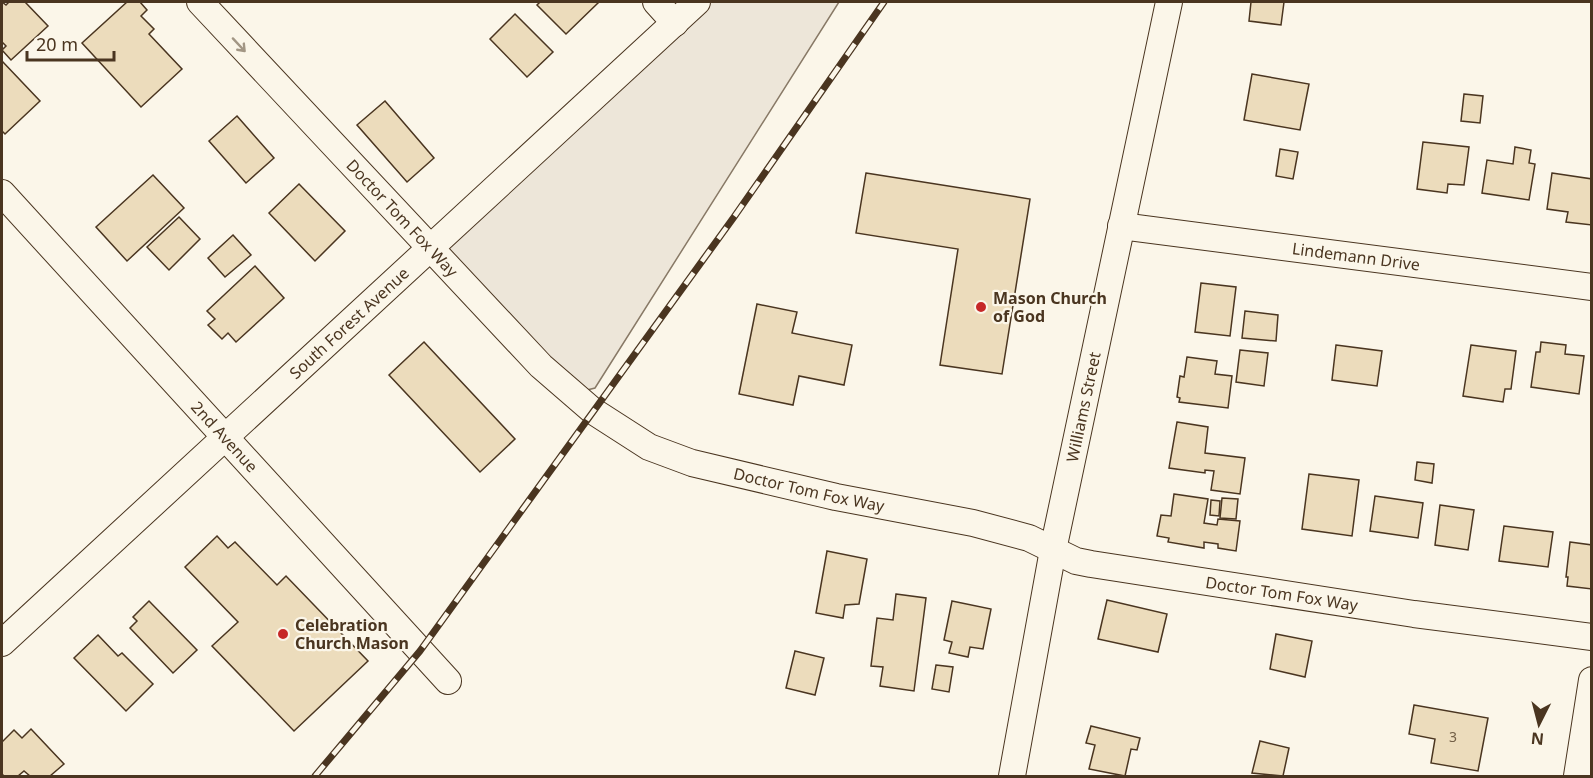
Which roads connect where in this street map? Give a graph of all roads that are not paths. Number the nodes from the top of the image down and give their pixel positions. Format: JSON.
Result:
{"nodes":[{"id":1,"x":200,"y":2,"type":"edge"},
{"id":2,"x":656,"y":2,"type":"edge"},
{"id":3,"x":697,"y":2,"type":"edge"},
{"id":4,"x":1169,"y":2,"type":"edge"},
{"id":5,"x":675,"y":23,"type":"junction"},
{"id":6,"x":2,"y":193,"type":"edge"},
{"id":7,"x":1121,"y":226,"type":"junction"},
{"id":8,"x":431,"y":249,"type":"junction"},
{"id":9,"x":1592,"y":287,"type":"edge"},
{"id":10,"x":224,"y":439,"type":"junction"},
{"id":11,"x":1053,"y":550,"type":"junction"},
{"id":12,"x":1592,"y":637,"type":"edge"},
{"id":13,"x":2,"y":644,"type":"edge"},
{"id":14,"x":1592,"y":680,"type":"edge"},
{"id":15,"x":448,"y":681,"type":"dead end"},
{"id":16,"x":1012,"y":777,"type":"edge"},
{"id":17,"x":1577,"y":777,"type":"edge"}],
"edges":[{"from":1,"to":8,"type":"street","name":"Doctor Tom Fox Way","one_way":true},
{"from":2,"to":5,"type":"street"},
{"from":3,"to":5,"type":"street","name":"South Forest Avenue"},
{"from":4,"to":7,"type":"street","name":"Williams Street"},
{"from":5,"to":8,"type":"street","name":"South Forest Avenue"},
{"from":6,"to":10,"type":"street","name":"2nd Avenue"},
{"from":7,"to":9,"type":"street","name":"Lindemann Drive"},
{"from":7,"to":11,"type":"street","name":"Williams Street"},
{"from":8,"to":10,"type":"street","name":"South Forest Avenue"},
{"from":8,"to":11,"type":"street","name":"Doctor Tom Fox Way"},
{"from":10,"to":13,"type":"street","name":"South Forest Avenue"},
{"from":10,"to":15,"type":"street","name":"2nd Avenue"},
{"from":11,"to":12,"type":"street","name":"Doctor Tom Fox Way"},
{"from":11,"to":16,"type":"street","name":"Williams Street"},
{"from":14,"to":17,"type":"street"}]}
